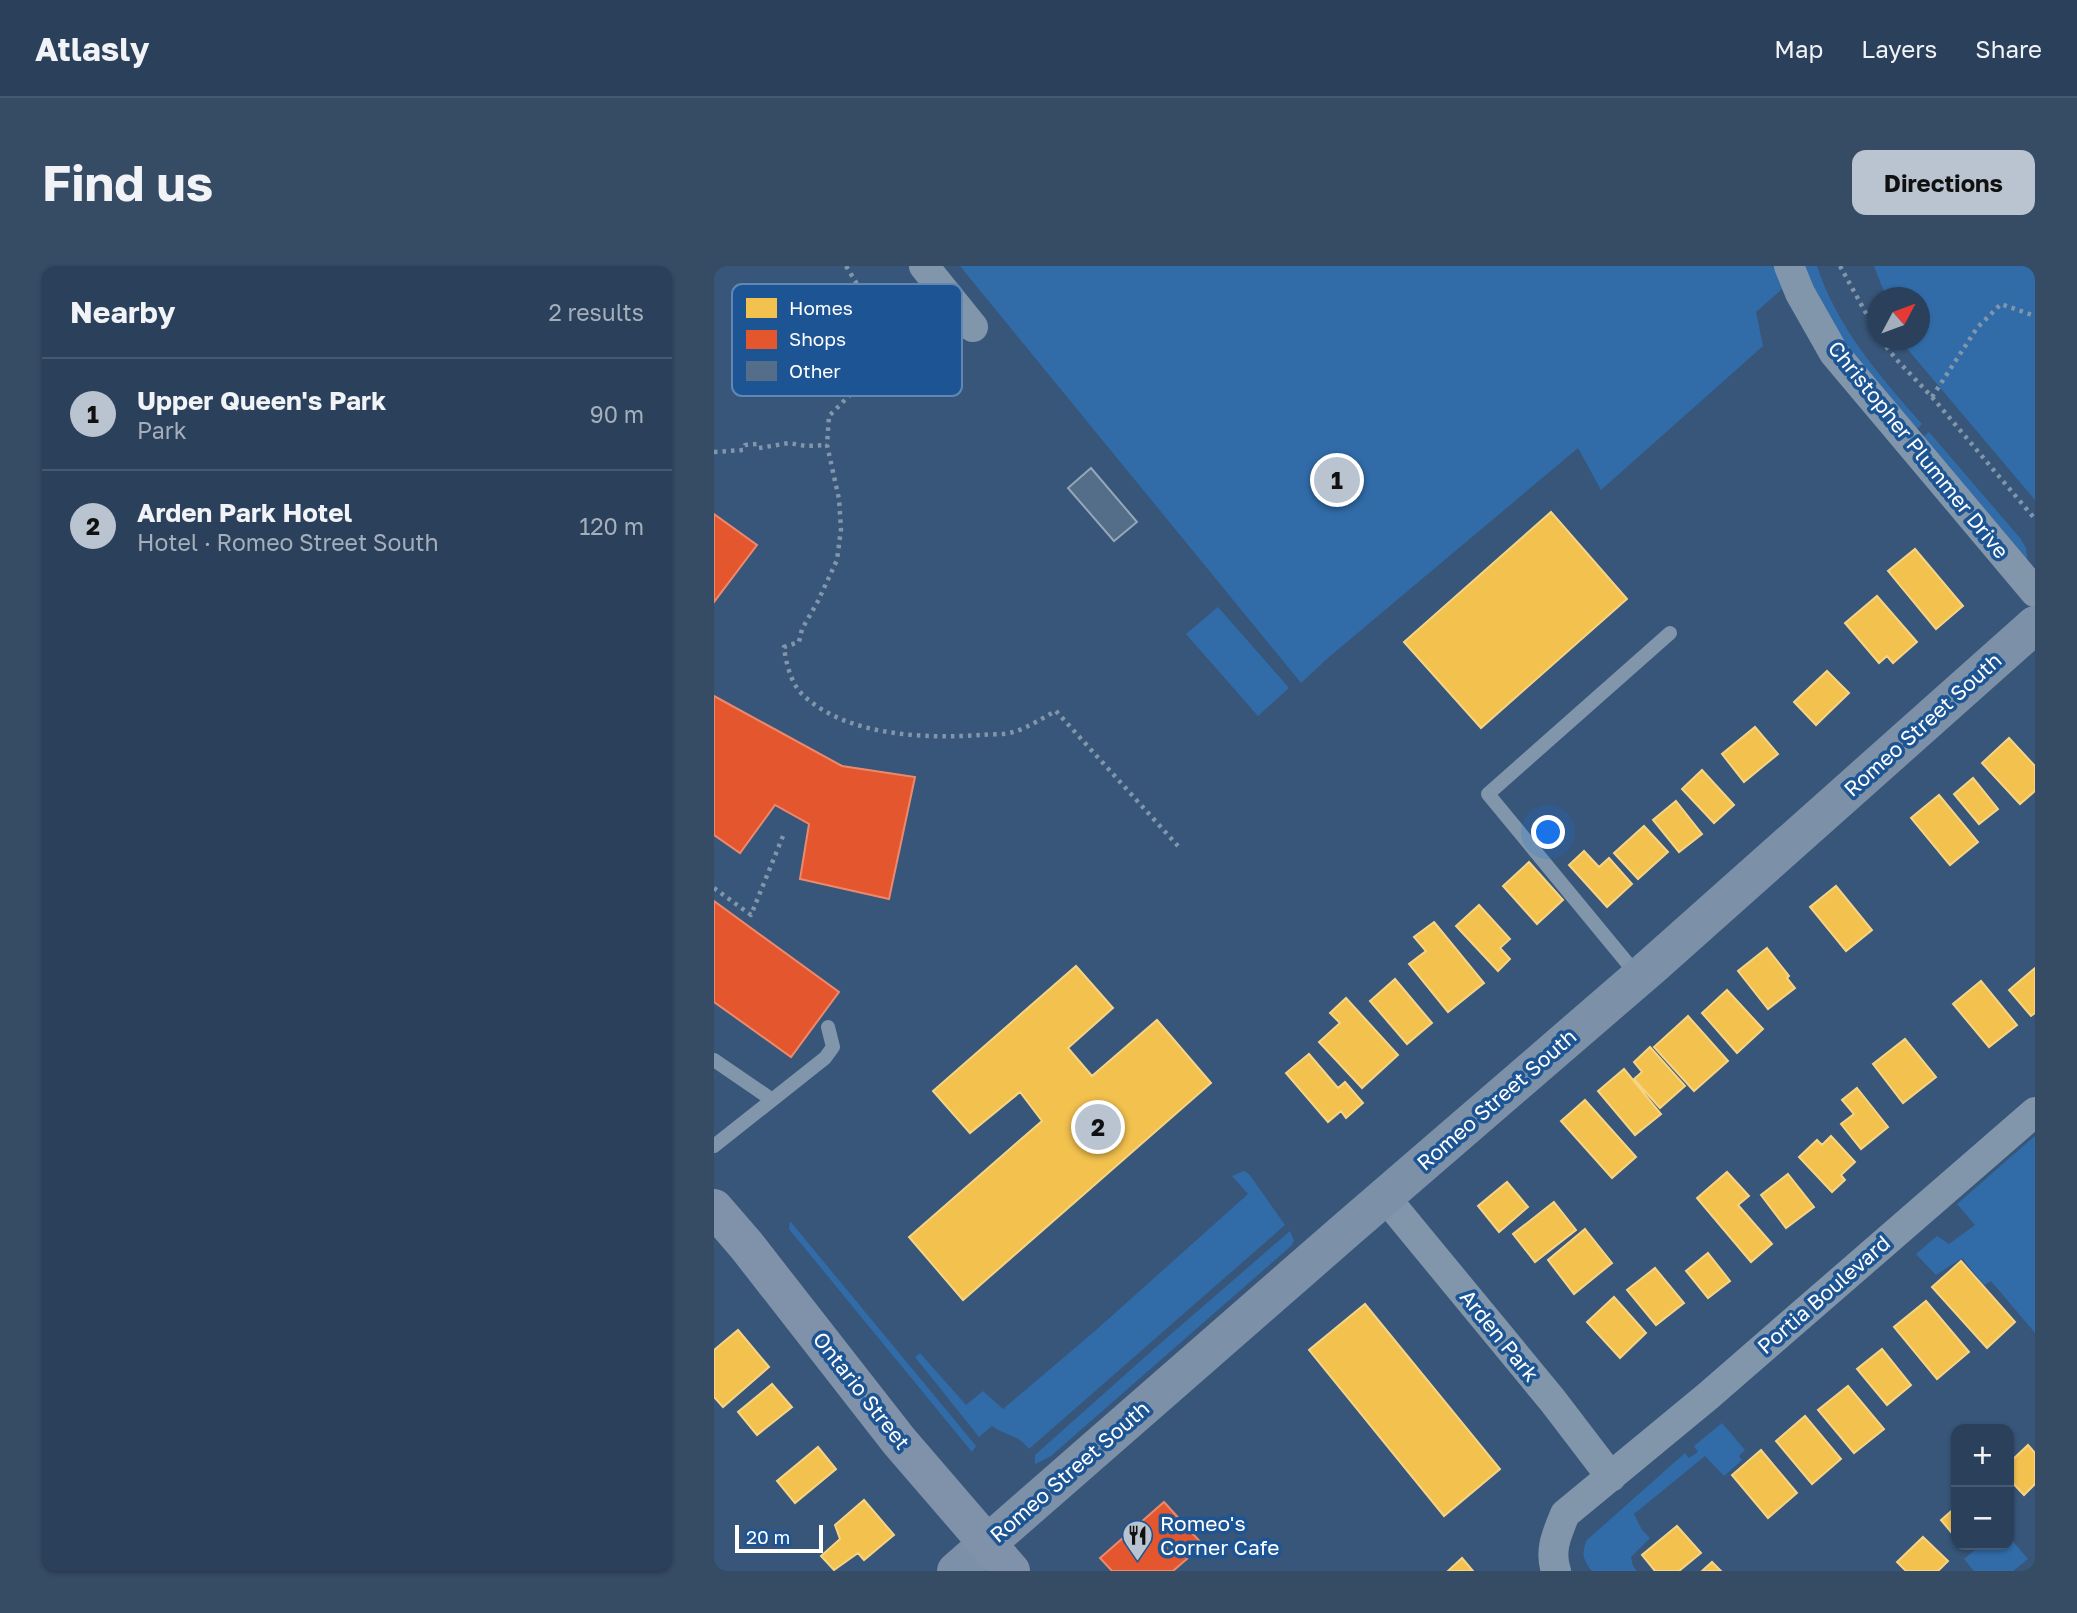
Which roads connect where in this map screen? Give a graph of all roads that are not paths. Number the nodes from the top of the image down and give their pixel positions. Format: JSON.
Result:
{"nodes":[{"id":1,"x":924,"y":266,"type":"edge"},
{"id":2,"x":1789,"y":266,"type":"edge"},
{"id":3,"x":938,"y":284,"type":"edge"},
{"id":4,"x":962,"y":313,"type":"edge"},
{"id":5,"x":973,"y":327,"type":"dead end"},
{"id":6,"x":2035,"y":592,"type":"edge"},
{"id":7,"x":2035,"y":625,"type":"edge"},
{"id":8,"x":1670,"y":633,"type":"dead end"},
{"id":9,"x":1639,"y":977,"type":"junction"},
{"id":10,"x":828,"y":1027,"type":"dead end"},
{"id":11,"x":714,"y":1059,"type":"edge"},
{"id":12,"x":771,"y":1099,"type":"junction"},
{"id":13,"x":2035,"y":1112,"type":"edge"},
{"id":14,"x":714,"y":1146,"type":"edge"},
{"id":15,"x":1385,"y":1197,"type":"junction"},
{"id":16,"x":714,"y":1208,"type":"edge"},
{"id":17,"x":1611,"y":1477,"type":"junction"},
{"id":18,"x":999,"y":1557,"type":"edge"},
{"id":19,"x":956,"y":1571,"type":"edge"},
{"id":20,"x":1556,"y":1571,"type":"edge"}],
"edges":[{"from":1,"to":3,"type":"street"},
{"from":2,"to":6,"type":"street","name":"Christopher Plummer Drive"},
{"from":4,"to":5,"type":"street"},
{"from":7,"to":9,"type":"main road","name":"Romeo Street South"},
{"from":8,"to":9,"type":"lane"},
{"from":9,"to":15,"type":"main road","name":"Romeo Street South"},
{"from":10,"to":12,"type":"lane"},
{"from":11,"to":12,"type":"lane"},
{"from":12,"to":14,"type":"lane"},
{"from":13,"to":17,"type":"street","name":"Portia Boulevard"},
{"from":15,"to":17,"type":"street","name":"Arden Park"},
{"from":15,"to":18,"type":"main road","name":"Romeo Street South"},
{"from":16,"to":18,"type":"main road","name":"Ontario Street"},
{"from":17,"to":20,"type":"street","name":"Portia Boulevard"},
{"from":18,"to":19,"type":"main road","name":"Romeo Street South"}]}
